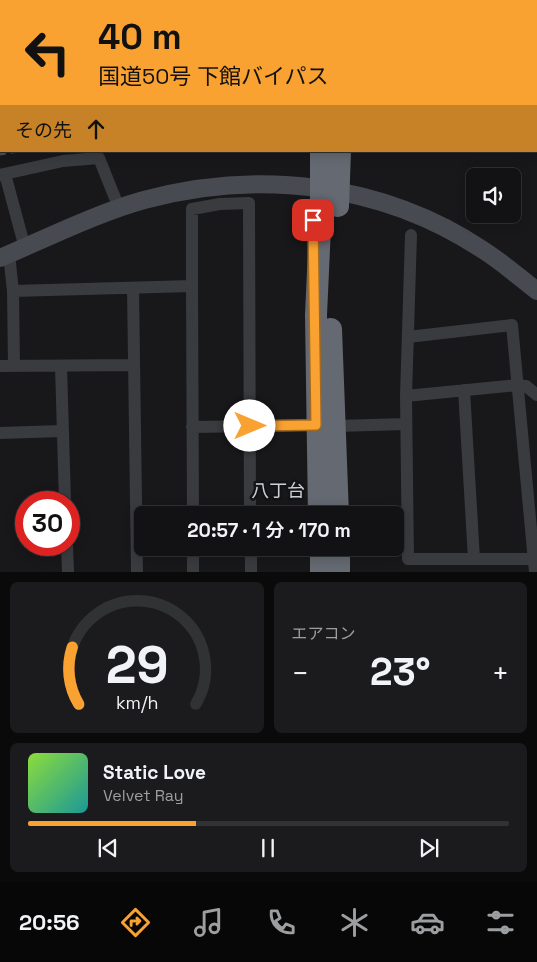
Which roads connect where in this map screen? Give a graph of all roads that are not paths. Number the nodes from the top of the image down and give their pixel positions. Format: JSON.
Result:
{"nodes":[{"id":1,"x":309,"y":152,"type":"edge"},
{"id":2,"x":321,"y":152,"type":"edge"},
{"id":3,"x":340,"y":152,"type":"edge"},
{"id":4,"x":3,"y":174,"type":"edge"},
{"id":5,"x":119,"y":208,"type":"junction"},
{"id":6,"x":323,"y":208,"type":"junction"},
{"id":7,"x":411,"y":235,"type":"dead end"},
{"id":8,"x":12,"y":253,"type":"edge"},
{"id":9,"x":192,"y":286,"type":"junction"},
{"id":10,"x":133,"y":288,"type":"junction"},
{"id":11,"x":13,"y":291,"type":"junction"},
{"id":12,"x":537,"y":291,"type":"edge"},
{"id":13,"x":408,"y":337,"type":"junction"},
{"id":14,"x":134,"y":365,"type":"junction"},
{"id":15,"x":0,"y":366,"type":"edge"},
{"id":16,"x":14,"y":366,"type":"junction"},
{"id":17,"x":61,"y":366,"type":"junction"},
{"id":18,"x":518,"y":385,"type":"junction"},
{"id":19,"x":464,"y":390,"type":"junction"},
{"id":20,"x":537,"y":395,"type":"edge"},
{"id":21,"x":406,"y":396,"type":"junction"},
{"id":22,"x":406,"y":424,"type":"junction"},
{"id":23,"x":250,"y":426,"type":"junction"},
{"id":24,"x":326,"y":426,"type":"junction"},
{"id":25,"x":192,"y":427,"type":"junction"},
{"id":26,"x":62,"y":431,"type":"junction"},
{"id":27,"x":0,"y":433,"type":"edge"},
{"id":28,"x":65,"y":491,"type":"edge"},
{"id":29,"x":193,"y":506,"type":"edge"},
{"id":30,"x":250,"y":506,"type":"edge"},
{"id":31,"x":320,"y":506,"type":"edge"},
{"id":32,"x":337,"y":506,"type":"edge"},
{"id":33,"x":67,"y":556,"type":"edge"},
{"id":34,"x":193,"y":556,"type":"edge"},
{"id":35,"x":250,"y":556,"type":"edge"},
{"id":36,"x":320,"y":556,"type":"edge"},
{"id":37,"x":339,"y":556,"type":"edge"},
{"id":38,"x":474,"y":559,"type":"junction"},
{"id":39,"x":535,"y":563,"type":"edge"},
{"id":40,"x":68,"y":572,"type":"edge"},
{"id":41,"x":137,"y":572,"type":"edge"},
{"id":42,"x":193,"y":572,"type":"edge"},
{"id":43,"x":251,"y":572,"type":"edge"},
{"id":44,"x":321,"y":572,"type":"edge"},
{"id":45,"x":339,"y":572,"type":"edge"}],
"edges":[{"from":1,"to":6,"type":"highway"},
{"from":2,"to":6,"type":"highway","bridge":true},
{"from":3,"to":6,"type":"highway","bridge":true},
{"from":4,"to":5,"type":"street"},
{"from":4,"to":8,"type":"street"},
{"from":5,"to":8,"type":"street"},
{"from":5,"to":12,"type":"street"},
{"from":6,"to":24,"type":"highway"},
{"from":7,"to":13,"type":"street"},
{"from":8,"to":11,"type":"street"},
{"from":9,"to":10,"type":"street"},
{"from":9,"to":23,"type":"street"},
{"from":9,"to":25,"type":"street"},
{"from":10,"to":11,"type":"street"},
{"from":10,"to":14,"type":"street"},
{"from":11,"to":16,"type":"street"},
{"from":13,"to":18,"type":"street"},
{"from":13,"to":21,"type":"street"},
{"from":14,"to":17,"type":"street"},
{"from":14,"to":41,"type":"street"},
{"from":15,"to":16,"type":"street"},
{"from":16,"to":17,"type":"street"},
{"from":17,"to":26,"type":"street"},
{"from":18,"to":19,"type":"street"},
{"from":18,"to":20,"type":"street"},
{"from":18,"to":39,"type":"street"},
{"from":19,"to":21,"type":"street"},
{"from":19,"to":38,"type":"street"},
{"from":21,"to":22,"type":"street"},
{"from":22,"to":24,"type":"street"},
{"from":22,"to":38,"type":"street"},
{"from":23,"to":24,"type":"street"},
{"from":23,"to":25,"type":"street"},
{"from":23,"to":30,"type":"street"},
{"from":24,"to":31,"type":"highway"},
{"from":24,"to":32,"type":"highway"},
{"from":25,"to":29,"type":"street"},
{"from":26,"to":27,"type":"street"},
{"from":26,"to":28,"type":"street"},
{"from":33,"to":40,"type":"street"},
{"from":34,"to":42,"type":"street"},
{"from":35,"to":43,"type":"street"},
{"from":36,"to":44,"type":"highway"},
{"from":37,"to":45,"type":"highway"},
{"from":38,"to":39,"type":"street"}]}
